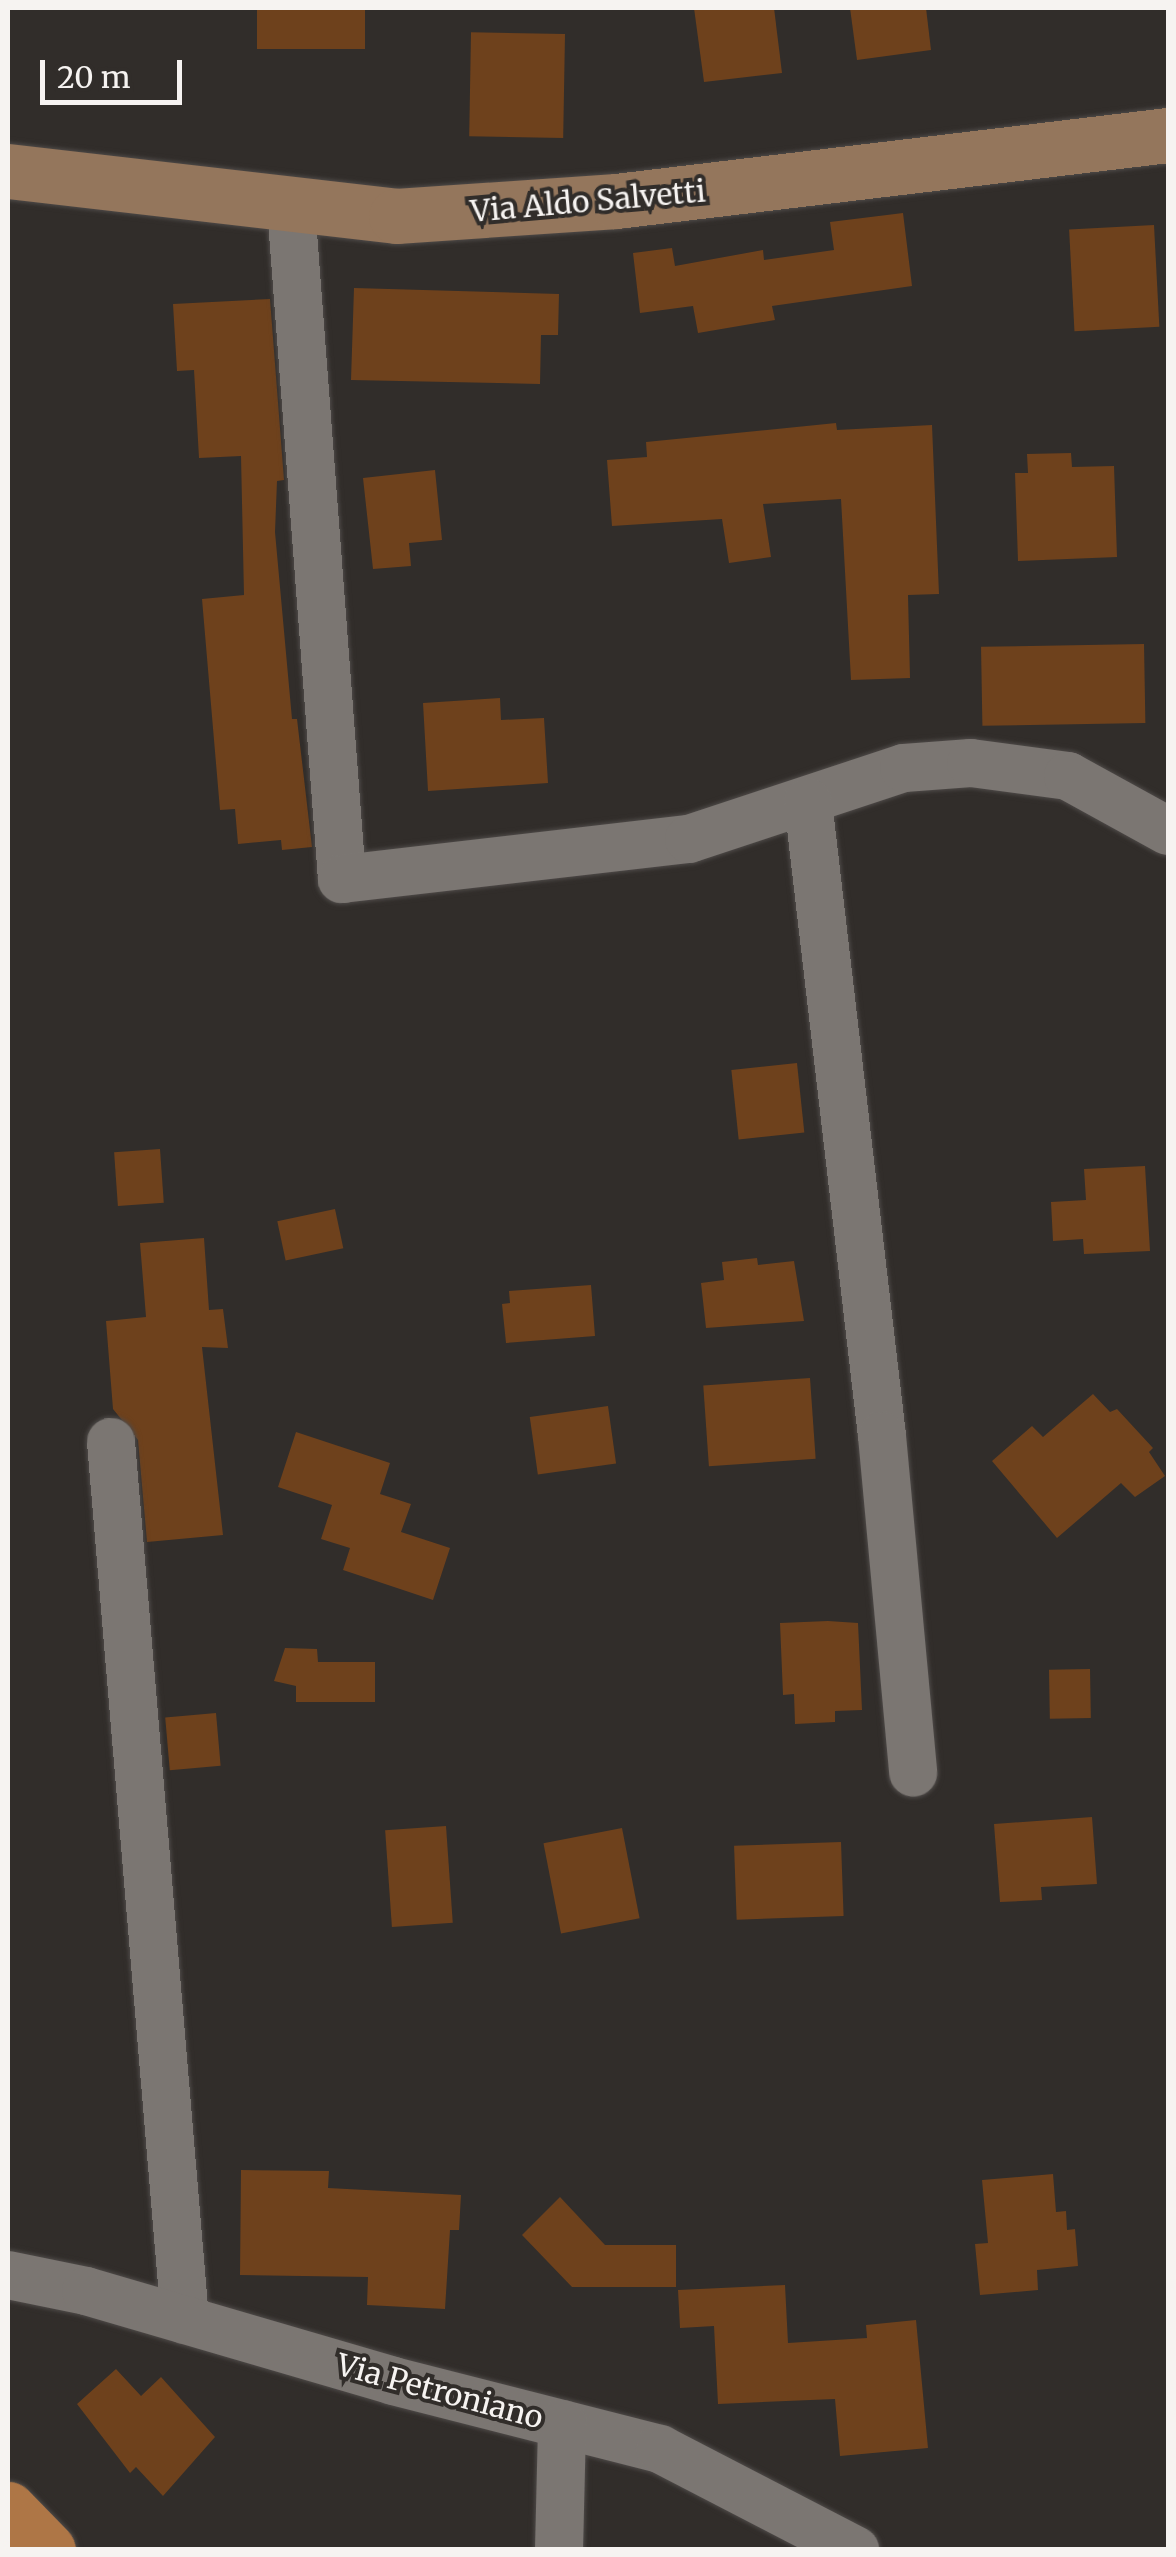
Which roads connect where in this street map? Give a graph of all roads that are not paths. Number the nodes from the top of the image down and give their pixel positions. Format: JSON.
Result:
{"nodes":[{"id":1,"x":1168,"y":135,"type":"edge"},
{"id":2,"x":8,"y":171,"type":"edge"},
{"id":3,"x":292,"y":207,"type":"junction"},
{"id":4,"x":808,"y":802,"type":"junction"},
{"id":5,"x":1168,"y":830,"type":"edge"},
{"id":6,"x":111,"y":1442,"type":"dead end"},
{"id":7,"x":913,"y":1774,"type":"dead end"},
{"id":8,"x":8,"y":2275,"type":"edge"},
{"id":9,"x":185,"y":2320,"type":"junction"},
{"id":10,"x":562,"y":2424,"type":"junction"},
{"id":11,"x":8,"y":2509,"type":"edge"},
{"id":12,"x":48,"y":2550,"type":"edge"},
{"id":13,"x":559,"y":2550,"type":"edge"},
{"id":14,"x":855,"y":2550,"type":"edge"}],
"edges":[{"from":1,"to":3,"type":"street","name":"Via Aldo Salvetti"},
{"from":2,"to":3,"type":"street","name":"Via Aldo Salvetti"},
{"from":3,"to":4,"type":"street"},
{"from":4,"to":5,"type":"street"},
{"from":4,"to":7,"type":"street"},
{"from":6,"to":9,"type":"street"},
{"from":8,"to":9,"type":"street","name":"Via Petroniano"},
{"from":9,"to":10,"type":"street","name":"Via Petroniano"},
{"from":10,"to":13,"type":"street"},
{"from":10,"to":14,"type":"street","name":"Via Petroniano"},
{"from":11,"to":12,"type":"main road"}]}
